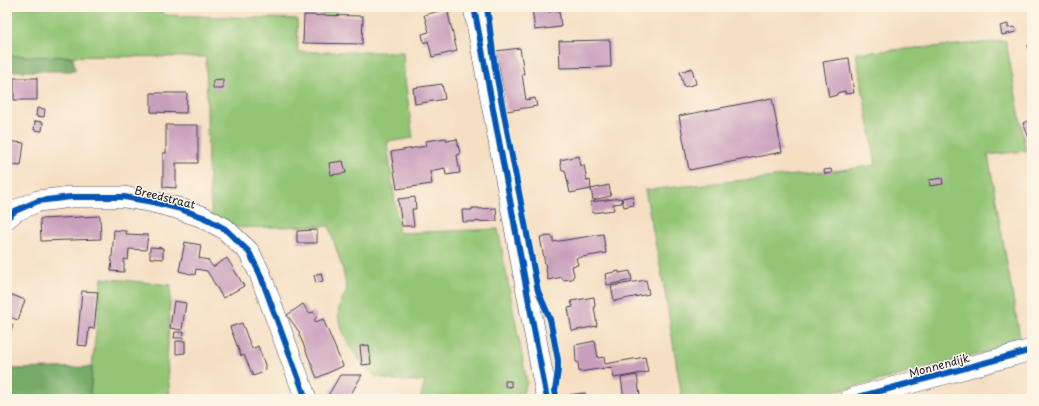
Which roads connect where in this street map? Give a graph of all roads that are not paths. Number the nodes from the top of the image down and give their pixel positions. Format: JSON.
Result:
{"nodes":[{"id":1,"x":474,"y":7,"type":"edge"},
{"id":2,"x":7,"y":218,"type":"edge"},
{"id":3,"x":1032,"y":350,"type":"edge"},
{"id":4,"x":544,"y":378,"type":"junction"},
{"id":5,"x":306,"y":399,"type":"edge"},
{"id":6,"x":540,"y":399,"type":"edge"},
{"id":7,"x":547,"y":399,"type":"edge"},
{"id":8,"x":851,"y":399,"type":"edge"}],
"edges":[{"from":1,"to":4,"type":"street"},
{"from":2,"to":5,"type":"street","name":"Breedstraat"},
{"from":3,"to":8,"type":"street","name":"Monnendijk"},
{"from":4,"to":6,"type":"street"},
{"from":4,"to":7,"type":"street"}]}
